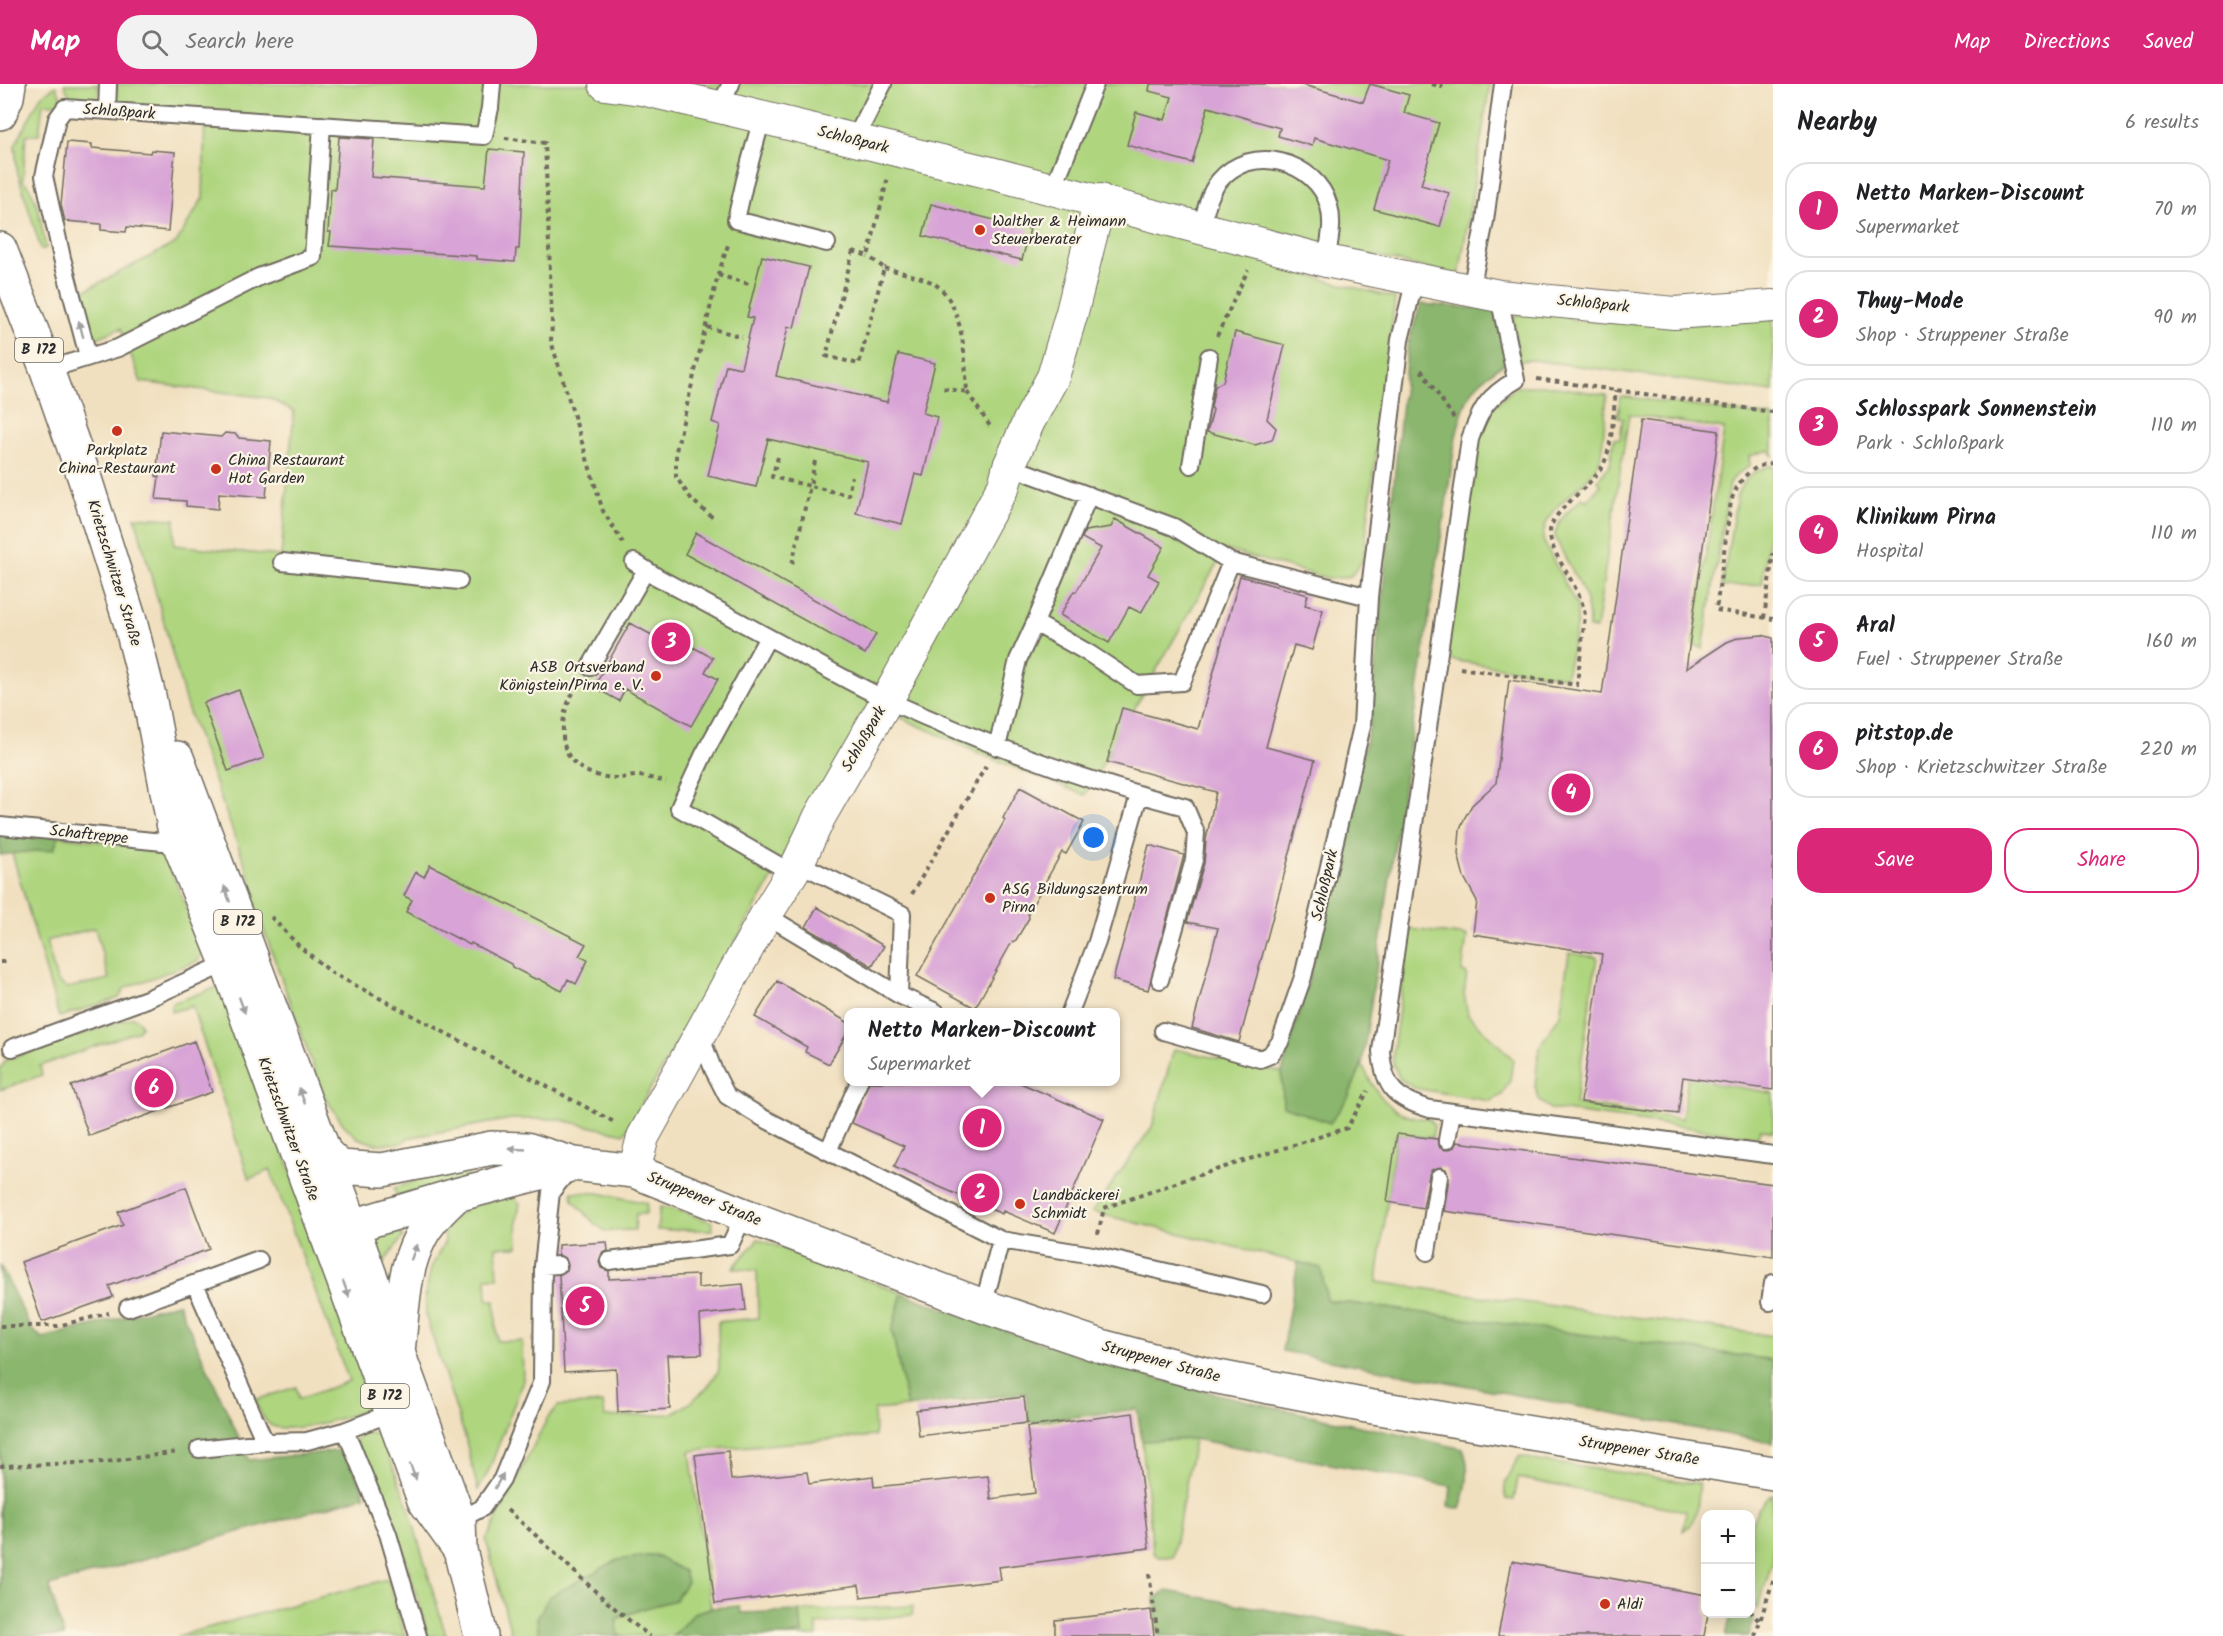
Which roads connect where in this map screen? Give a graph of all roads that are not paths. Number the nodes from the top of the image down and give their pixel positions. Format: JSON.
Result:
{"nodes":[{"id":1,"x":9,"y":84,"type":"edge"},
{"id":2,"x":108,"y":84,"type":"edge"},
{"id":3,"x":492,"y":84,"type":"edge"},
{"id":4,"x":605,"y":84,"type":"edge"},
{"id":5,"x":883,"y":84,"type":"edge"},
{"id":6,"x":1095,"y":84,"type":"edge"},
{"id":7,"x":1503,"y":84,"type":"edge"},
{"id":8,"x":725,"y":95,"type":"edge"},
{"id":9,"x":107,"y":111,"type":"junction"},
{"id":10,"x":0,"y":113,"type":"edge"},
{"id":11,"x":762,"y":118,"type":"junction"},
{"id":12,"x":322,"y":125,"type":"junction"},
{"id":13,"x":854,"y":141,"type":"junction"},
{"id":14,"x":1053,"y":188,"type":"junction"},
{"id":15,"x":1100,"y":200,"type":"junction"},
{"id":16,"x":1202,"y":228,"type":"junction"},
{"id":17,"x":827,"y":243,"type":"road end"},
{"id":18,"x":1,"y":256,"type":"edge"},
{"id":19,"x":1326,"y":261,"type":"junction"},
{"id":20,"x":1414,"y":279,"type":"junction"},
{"id":21,"x":1485,"y":293,"type":"junction"},
{"id":22,"x":1773,"y":306,"type":"edge"},
{"id":23,"x":88,"y":356,"type":"junction"},
{"id":24,"x":1209,"y":357,"type":"road end"},
{"id":25,"x":46,"y":370,"type":"junction"},
{"id":26,"x":1011,"y":461,"type":"junction"},
{"id":27,"x":1191,"y":465,"type":"dead end"},
{"id":28,"x":1089,"y":495,"type":"junction"},
{"id":29,"x":282,"y":562,"type":"dead end"},
{"id":30,"x":1231,"y":562,"type":"junction"},
{"id":31,"x":459,"y":581,"type":"dead end"},
{"id":32,"x":1369,"y":597,"type":"junction"},
{"id":33,"x":1035,"y":623,"type":"junction"},
{"id":34,"x":768,"y":637,"type":"junction"},
{"id":35,"x":590,"y":667,"type":"road end"},
{"id":36,"x":149,"y":696,"type":"junction"},
{"id":37,"x":887,"y":700,"type":"junction"},
{"id":38,"x":997,"y":747,"type":"junction"},
{"id":39,"x":1139,"y":795,"type":"junction"},
{"id":40,"x":0,"y":826,"type":"edge"},
{"id":41,"x":175,"y":833,"type":"junction"},
{"id":42,"x":795,"y":868,"type":"junction"},
{"id":43,"x":766,"y":915,"type":"junction"},
{"id":44,"x":227,"y":963,"type":"junction"},
{"id":45,"x":1161,"y":980,"type":"dead end"},
{"id":46,"x":899,"y":995,"type":"junction"},
{"id":47,"x":927,"y":1008,"type":"edge"},
{"id":48,"x":1072,"y":1008,"type":"edge"},
{"id":49,"x":1163,"y":1031,"type":"dead end"},
{"id":50,"x":700,"y":1035,"type":"junction"},
{"id":51,"x":12,"y":1048,"type":"dead end"},
{"id":52,"x":857,"y":1086,"type":"edge"},
{"id":53,"x":1452,"y":1112,"type":"junction"},
{"id":54,"x":1447,"y":1140,"type":"dead end"},
{"id":55,"x":323,"y":1151,"type":"junction"},
{"id":56,"x":828,"y":1151,"type":"junction"},
{"id":57,"x":1773,"y":1155,"type":"edge"},
{"id":58,"x":574,"y":1164,"type":"junction"},
{"id":59,"x":634,"y":1171,"type":"junction"},
{"id":60,"x":1439,"y":1177,"type":"dead end"},
{"id":61,"x":456,"y":1195,"type":"junction"},
{"id":62,"x":744,"y":1215,"type":"junction"},
{"id":63,"x":339,"y":1230,"type":"junction"},
{"id":64,"x":1001,"y":1240,"type":"junction"},
{"id":65,"x":1427,"y":1252,"type":"dead end"},
{"id":66,"x":259,"y":1260,"type":"dead end"},
{"id":67,"x":609,"y":1261,"type":"dead end"},
{"id":68,"x":1773,"y":1283,"type":"edge"},
{"id":69,"x":195,"y":1284,"type":"junction"},
{"id":70,"x":1262,"y":1294,"type":"dead end"},
{"id":71,"x":1770,"y":1302,"type":"dead end"},
{"id":72,"x":983,"y":1306,"type":"junction"},
{"id":73,"x":128,"y":1308,"type":"road end"},
{"id":74,"x":398,"y":1351,"type":"junction"},
{"id":75,"x":391,"y":1413,"type":"junction"},
{"id":76,"x":344,"y":1431,"type":"junction"},
{"id":77,"x":265,"y":1442,"type":"junction"},
{"id":78,"x":199,"y":1449,"type":"road end"},
{"id":79,"x":1773,"y":1473,"type":"edge"},
{"id":80,"x":459,"y":1535,"type":"junction"},
{"id":81,"x":418,"y":1636,"type":"edge"},
{"id":82,"x":481,"y":1636,"type":"edge"}],
"edges":[{"from":1,"to":10,"type":"main road"},
{"from":2,"to":9,"type":"lane"},
{"from":3,"to":12,"type":"lane","name":"Schloßpark"},
{"from":4,"to":8,"type":"street","name":"Schloßpark"},
{"from":5,"to":13,"type":"lane"},
{"from":6,"to":14,"type":"lane"},
{"from":7,"to":21,"type":"lane"},
{"from":8,"to":11,"type":"street","name":"Schloßpark"},
{"from":9,"to":12,"type":"lane","name":"Schloßpark"},
{"from":23,"to":9,"type":"lane","name":"Schloßpark","one_way":true},
{"from":11,"to":13,"type":"street","name":"Schloßpark"},
{"from":11,"to":17,"type":"lane"},
{"from":12,"to":23,"type":"lane"},
{"from":13,"to":14,"type":"street","name":"Schloßpark"},
{"from":14,"to":15,"type":"street","name":"Schloßpark"},
{"from":15,"to":16,"type":"street","name":"Schloßpark"},
{"from":15,"to":26,"type":"street","name":"Schloßpark"},
{"from":16,"to":19,"type":"street","name":"Schloßpark"},
{"from":16,"to":19,"type":"lane"},
{"from":18,"to":25,"type":"main road","name":"Krietzschwitzer Straße","number":"B 172"},
{"from":19,"to":20,"type":"street","name":"Schloßpark"},
{"from":20,"to":21,"type":"street","name":"Schloßpark"},
{"from":20,"to":32,"type":"lane","name":"Schloßpark"},
{"from":21,"to":22,"type":"street","name":"Schloßpark"},
{"from":21,"to":53,"type":"lane"},
{"from":23,"to":25,"type":"lane"},
{"from":24,"to":27,"type":"lane"},
{"from":25,"to":36,"type":"main road","name":"Krietzschwitzer Straße","number":"B 172"},
{"from":26,"to":28,"type":"lane"},
{"from":26,"to":37,"type":"street","name":"Schloßpark"},
{"from":28,"to":30,"type":"lane"},
{"from":28,"to":33,"type":"lane"},
{"from":29,"to":31,"type":"lane"},
{"from":30,"to":32,"type":"lane"},
{"from":30,"to":33,"type":"lane"},
{"from":32,"to":49,"type":"lane","name":"Schloßpark"},
{"from":33,"to":38,"type":"lane"},
{"from":34,"to":35,"type":"lane"},
{"from":34,"to":37,"type":"lane"},
{"from":34,"to":42,"type":"lane"},
{"from":36,"to":41,"type":"main road","name":"Krietzschwitzer Straße","number":"B 172"},
{"from":55,"to":36,"type":"main road","name":"Krietzschwitzer Straße","number":"B 172","one_way":true},
{"from":37,"to":38,"type":"lane"},
{"from":37,"to":42,"type":"street","name":"Schloßpark"},
{"from":38,"to":39,"type":"lane"},
{"from":39,"to":45,"type":"lane"},
{"from":39,"to":48,"type":"lane"},
{"from":40,"to":41,"type":"lane","name":"Schaftreppe"},
{"from":41,"to":44,"type":"main road","name":"Krietzschwitzer Straße","number":"B 172"},
{"from":42,"to":43,"type":"street","name":"Schloßpark"},
{"from":42,"to":46,"type":"lane"},
{"from":43,"to":46,"type":"lane"},
{"from":43,"to":50,"type":"street","name":"Schloßpark"},
{"from":44,"to":51,"type":"lane"},
{"from":44,"to":63,"type":"main road","name":"Krietzschwitzer Straße","number":"B 172","one_way":true},
{"from":46,"to":47,"type":"lane"},
{"from":50,"to":56,"type":"lane"},
{"from":50,"to":59,"type":"street","name":"Schloßpark"},
{"from":52,"to":56,"type":"lane"},
{"from":53,"to":54,"type":"lane"},
{"from":53,"to":57,"type":"lane"},
{"from":58,"to":55,"type":"main road","name":"Struppener Straße","one_way":true},
{"from":55,"to":63,"type":"main road","name":"Krietzschwitzer Straße","number":"B 172"},
{"from":56,"to":64,"type":"lane"},
{"from":58,"to":59,"type":"main road","name":"Struppener Straße"},
{"from":58,"to":61,"type":"main road","name":"Struppener Straße"},
{"from":80,"to":58,"type":"lane","one_way":true},
{"from":59,"to":62,"type":"main road","name":"Struppener Straße"},
{"from":60,"to":65,"type":"lane"},
{"from":61,"to":63,"type":"main road","name":"Struppener Straße"},
{"from":74,"to":61,"type":"main road","one_way":true},
{"from":62,"to":67,"type":"lane"},
{"from":62,"to":72,"type":"main road","name":"Struppener Straße"},
{"from":63,"to":74,"type":"main road","name":"Krietzschwitzer Straße","number":"B 172"},
{"from":63,"to":75,"type":"main road","name":"Krietzschwitzer Straße","number":"B 172","one_way":true},
{"from":64,"to":70,"type":"lane"},
{"from":64,"to":72,"type":"lane"},
{"from":66,"to":69,"type":"lane"},
{"from":68,"to":71,"type":"lane"},
{"from":69,"to":73,"type":"lane"},
{"from":69,"to":77,"type":"lane"},
{"from":72,"to":79,"type":"main road","name":"Struppener Straße"},
{"from":74,"to":80,"type":"main road","name":"Krietzschwitzer Straße","number":"B 172"},
{"from":75,"to":76,"type":"lane"},
{"from":75,"to":80,"type":"main road","name":"Krietzschwitzer Straße","number":"B 172","one_way":true},
{"from":76,"to":77,"type":"lane"},
{"from":76,"to":81,"type":"lane"},
{"from":77,"to":78,"type":"lane"},
{"from":80,"to":82,"type":"main road","name":"Krietzschwitzer Straße","number":"B 172"}]}
